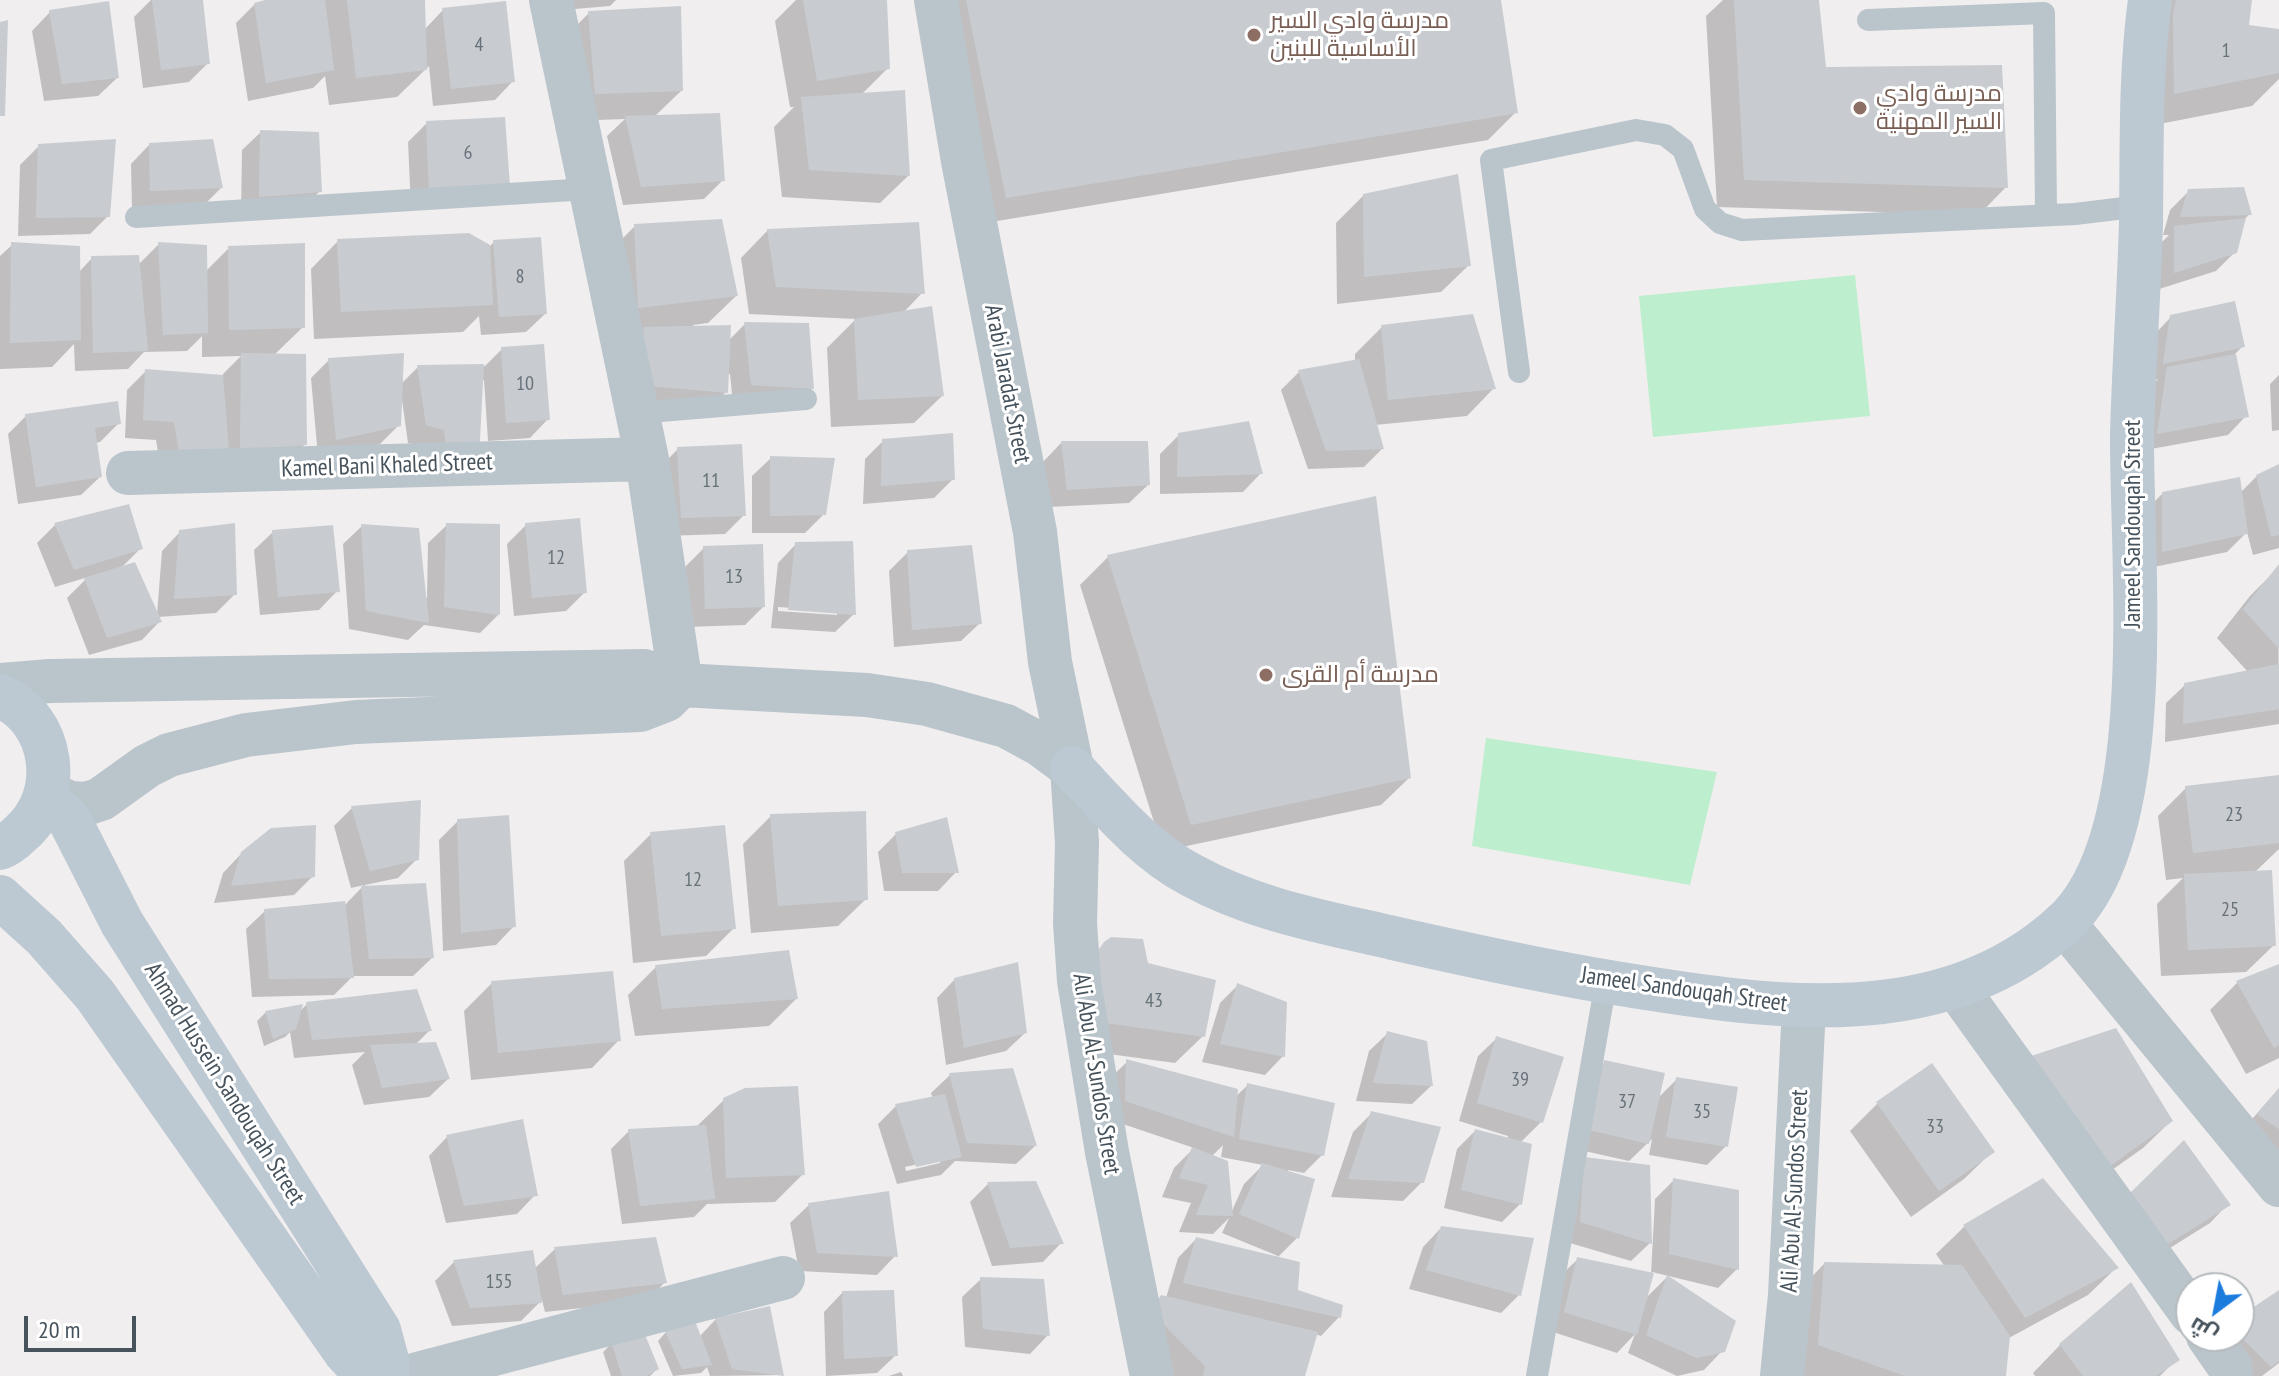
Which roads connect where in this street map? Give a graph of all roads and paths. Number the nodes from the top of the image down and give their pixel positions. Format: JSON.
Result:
{"nodes":[{"id":1,"x":551,"y":0,"type":"edge"},
{"id":2,"x":936,"y":0,"type":"edge"},
{"id":3,"x":2150,"y":0,"type":"edge"},
{"id":4,"x":1868,"y":20,"type":"dead end"},
{"id":5,"x":589,"y":189,"type":"junction"},
{"id":6,"x":2141,"y":206,"type":"junction"},
{"id":7,"x":2046,"y":215,"type":"junction"},
{"id":8,"x":136,"y":217,"type":"dead end"},
{"id":9,"x":1519,"y":372,"type":"dead end"},
{"id":10,"x":806,"y":399,"type":"dead end"},
{"id":11,"x":636,"y":413,"type":"junction"},
{"id":12,"x":647,"y":459,"type":"junction"},
{"id":13,"x":128,"y":473,"type":"dead end"},
{"id":14,"x":0,"y":685,"type":"edge"},
{"id":15,"x":681,"y":685,"type":"junction"},
{"id":16,"x":0,"y":696,"type":"edge"},
{"id":17,"x":1072,"y":768,"type":"junction"},
{"id":18,"x":46,"y":797,"type":"junction"},
{"id":19,"x":0,"y":848,"type":"edge"},
{"id":20,"x":0,"y":897,"type":"edge"},
{"id":21,"x":2064,"y":923,"type":"junction"},
{"id":22,"x":1606,"y":982,"type":"junction"},
{"id":23,"x":1956,"y":987,"type":"junction"},
{"id":24,"x":1804,"y":1006,"type":"junction"},
{"id":25,"x":2279,"y":1185,"type":"edge"},
{"id":26,"x":783,"y":1278,"type":"dead end"},
{"id":27,"x":2175,"y":1291,"type":"edge"},
{"id":28,"x":374,"y":1376,"type":"edge"},
{"id":29,"x":387,"y":1376,"type":"edge"},
{"id":30,"x":410,"y":1376,"type":"edge"},
{"id":31,"x":1152,"y":1376,"type":"edge"},
{"id":32,"x":1537,"y":1376,"type":"edge"},
{"id":33,"x":1782,"y":1376,"type":"edge"}],
"edges":[{"from":1,"to":5,"type":"street"},
{"from":2,"to":17,"type":"street","name":"Arabi Jaradat Street"},
{"from":3,"to":6,"type":"main road","name":"Jameel Sandouqah Street"},
{"from":4,"to":7,"type":"lane"},
{"from":5,"to":8,"type":"lane"},
{"from":5,"to":11,"type":"street"},
{"from":6,"to":7,"type":"lane"},
{"from":6,"to":21,"type":"main road","name":"Jameel Sandouqah Street"},
{"from":7,"to":9,"type":"lane"},
{"from":10,"to":11,"type":"lane"},
{"from":11,"to":12,"type":"street"},
{"from":12,"to":13,"type":"street","name":"Kamel Bani Khaled Street"},
{"from":12,"to":15,"type":"street"},
{"from":14,"to":15,"type":"street"},
{"from":15,"to":17,"type":"street"},
{"from":15,"to":18,"type":"street"},
{"from":16,"to":18,"type":"main road"},
{"from":17,"to":22,"type":"main road","name":"Jameel Sandouqah Street"},
{"from":17,"to":31,"type":"street","name":"Ali Abu Al-Sundos Street"},
{"from":18,"to":19,"type":"main road"},
{"from":18,"to":29,"type":"main road","name":"Ahmad Hussein Sandouqah Street"},
{"from":20,"to":28,"type":"main road","name":"Ahmad Hussein Sandouqah Street"},
{"from":21,"to":23,"type":"main road","name":"Jameel Sandouqah Street"},
{"from":21,"to":25,"type":"street"},
{"from":22,"to":24,"type":"main road","name":"Jameel Sandouqah Street"},
{"from":22,"to":32,"type":"lane"},
{"from":23,"to":24,"type":"main road","name":"Jameel Sandouqah Street"},
{"from":23,"to":27,"type":"street"},
{"from":24,"to":33,"type":"street","name":"Ali Abu Al-Sundos Street"},
{"from":26,"to":30,"type":"street"}]}
